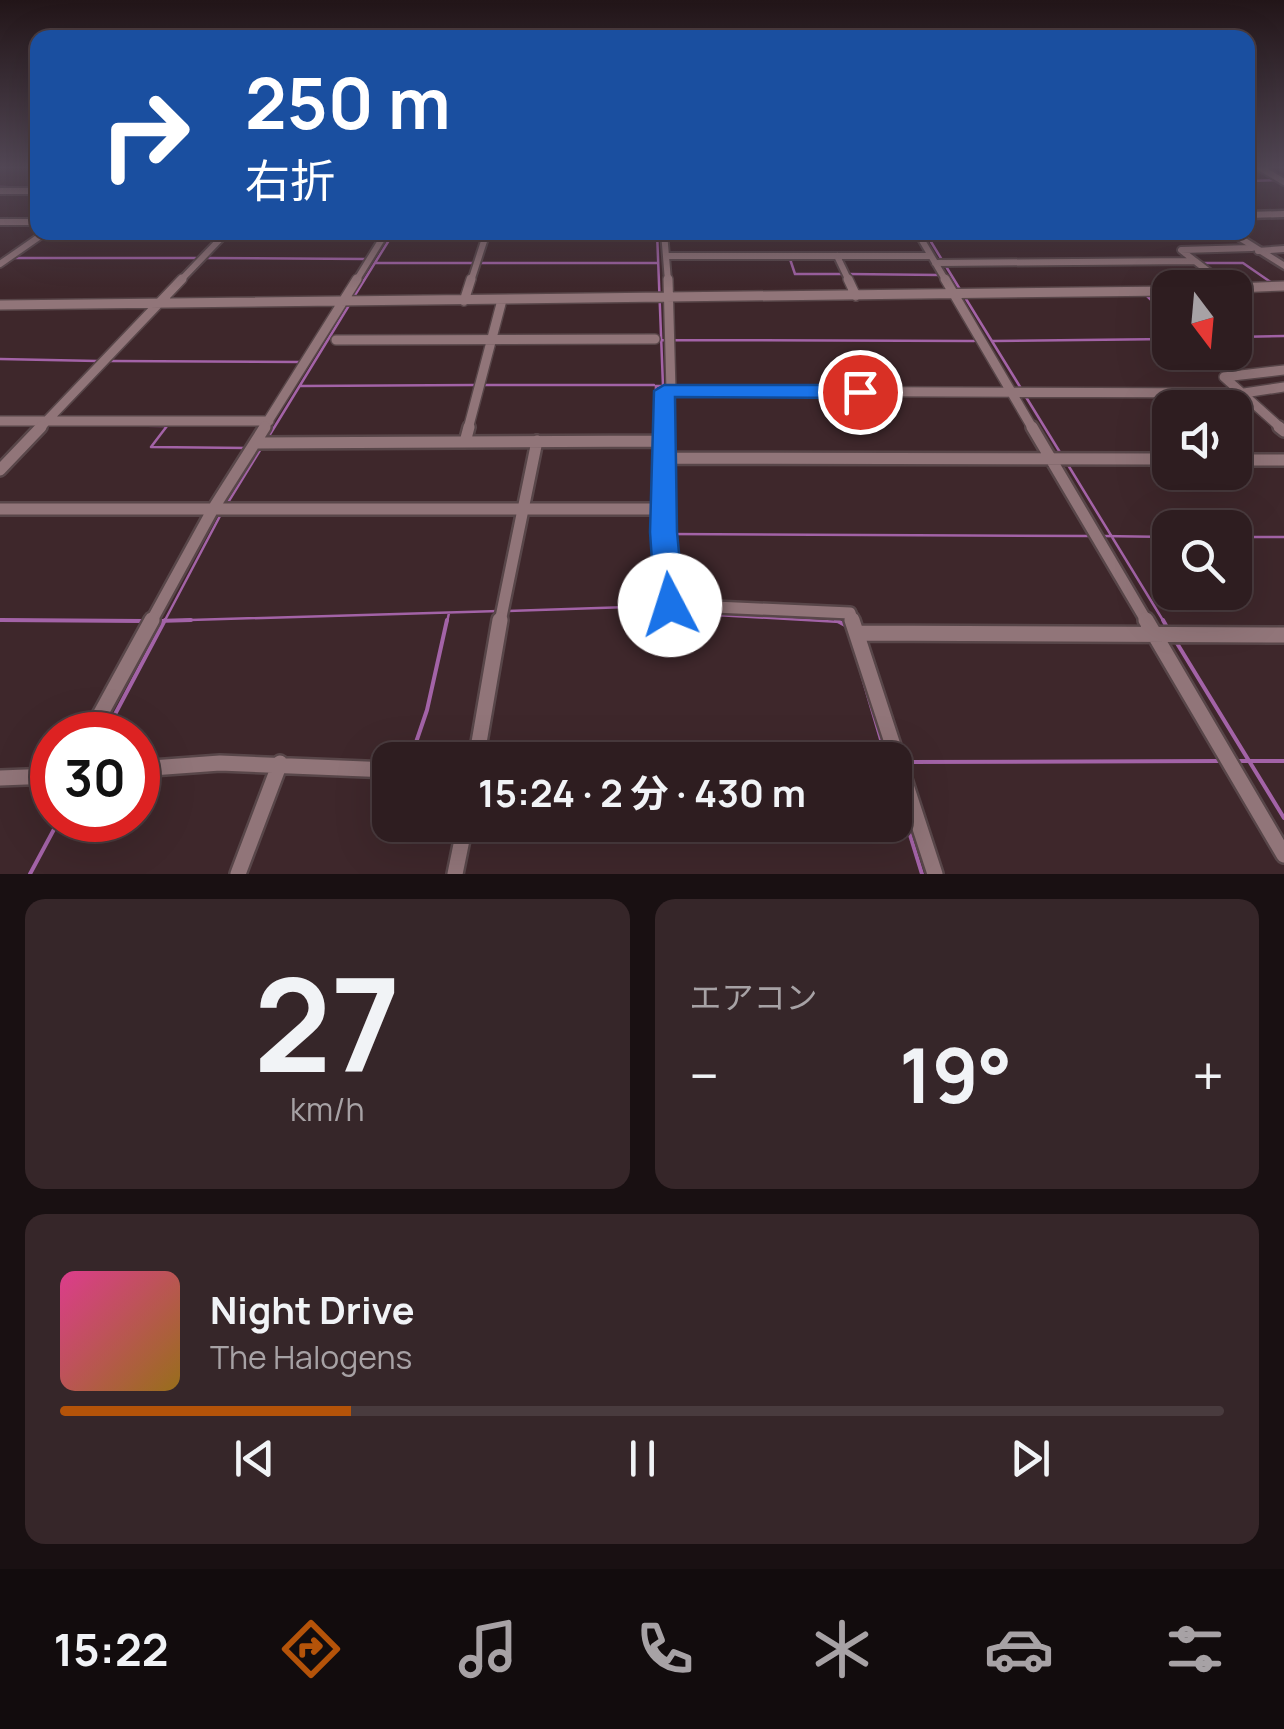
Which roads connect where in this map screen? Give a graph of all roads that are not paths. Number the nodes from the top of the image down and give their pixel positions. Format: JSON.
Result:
{"nodes":[{"id":1,"x":1284,"y":214,"type":"edge"},
{"id":2,"x":1255,"y":215,"type":"edge"},
{"id":3,"x":0,"y":222,"type":"edge"},
{"id":4,"x":30,"y":222,"type":"edge"},
{"id":5,"x":34,"y":240,"type":"edge"},
{"id":6,"x":219,"y":240,"type":"edge"},
{"id":7,"x":381,"y":240,"type":"edge"},
{"id":8,"x":484,"y":240,"type":"edge"},
{"id":9,"x":665,"y":240,"type":"edge"},
{"id":10,"x":923,"y":240,"type":"edge"},
{"id":11,"x":1241,"y":240,"type":"edge"},
{"id":12,"x":1255,"y":249,"type":"junction"},
{"id":13,"x":1284,"y":249,"type":"edge"},
{"id":14,"x":837,"y":256,"type":"junction"},
{"id":15,"x":666,"y":258,"type":"junction"},
{"id":16,"x":5,"y":260,"type":"edge"},
{"id":17,"x":938,"y":261,"type":"junction"},
{"id":18,"x":1197,"y":263,"type":"junction"},
{"id":19,"x":1284,"y":266,"type":"edge"},
{"id":20,"x":1207,"y":270,"type":"edge"},
{"id":21,"x":1284,"y":286,"type":"edge"},
{"id":22,"x":1252,"y":287,"type":"edge"},
{"id":23,"x":1152,"y":292,"type":"edge"},
{"id":24,"x":856,"y":296,"type":"junction"},
{"id":25,"x":954,"y":296,"type":"junction"},
{"id":26,"x":664,"y":297,"type":"junction"},
{"id":27,"x":502,"y":300,"type":"junction"},
{"id":28,"x":464,"y":301,"type":"junction"},
{"id":29,"x":346,"y":304,"type":"junction"},
{"id":30,"x":0,"y":305,"type":"edge"},
{"id":31,"x":158,"y":305,"type":"junction"},
{"id":32,"x":492,"y":338,"type":"junction"},
{"id":33,"x":655,"y":339,"type":"dead end"},
{"id":34,"x":336,"y":340,"type":"dead end"},
{"id":35,"x":1284,"y":370,"type":"edge"},
{"id":36,"x":1284,"y":387,"type":"edge"},
{"id":37,"x":1240,"y":390,"type":"edge"},
{"id":38,"x":671,"y":391,"type":"junction"},
{"id":39,"x":1019,"y":392,"type":"junction"},
{"id":40,"x":1252,"y":392,"type":"edge"},
{"id":41,"x":1152,"y":393,"type":"edge"},
{"id":42,"x":1252,"y":401,"type":"edge"},
{"id":43,"x":0,"y":420,"type":"edge"},
{"id":44,"x":269,"y":421,"type":"junction"},
{"id":45,"x":44,"y":424,"type":"junction"},
{"id":46,"x":1284,"y":431,"type":"edge"},
{"id":47,"x":465,"y":442,"type":"junction"},
{"id":48,"x":536,"y":444,"type":"junction"},
{"id":49,"x":258,"y":445,"type":"junction"},
{"id":50,"x":660,"y":448,"type":"junction"},
{"id":51,"x":1055,"y":457,"type":"junction"},
{"id":52,"x":1152,"y":460,"type":"edge"},
{"id":53,"x":1252,"y":460,"type":"edge"},
{"id":54,"x":1284,"y":460,"type":"edge"},
{"id":55,"x":0,"y":470,"type":"edge"},
{"id":56,"x":0,"y":509,"type":"edge"},
{"id":57,"x":220,"y":509,"type":"junction"},
{"id":58,"x":521,"y":509,"type":"junction"},
{"id":59,"x":657,"y":509,"type":"junction"},
{"id":60,"x":858,"y":633,"type":"junction"},
{"id":61,"x":1166,"y":634,"type":"junction"},
{"id":62,"x":1284,"y":635,"type":"edge"},
{"id":63,"x":103,"y":712,"type":"edge"},
{"id":64,"x":479,"y":742,"type":"edge"},
{"id":65,"x":890,"y":742,"type":"edge"},
{"id":66,"x":280,"y":763,"type":"junction"},
{"id":67,"x":160,"y":768,"type":"edge"},
{"id":68,"x":372,"y":769,"type":"edge"},
{"id":69,"x":30,"y":777,"type":"edge"},
{"id":70,"x":0,"y":778,"type":"edge"},
{"id":71,"x":912,"y":809,"type":"edge"},
{"id":72,"x":462,"y":842,"type":"edge"},
{"id":73,"x":1284,"y":855,"type":"edge"},
{"id":74,"x":238,"y":874,"type":"edge"},
{"id":75,"x":455,"y":874,"type":"edge"},
{"id":76,"x":935,"y":874,"type":"edge"}],
"edges":[{"from":1,"to":2,"type":"main road"},
{"from":3,"to":4,"type":"street"},
{"from":5,"to":16,"type":"street"},
{"from":6,"to":31,"type":"street"},
{"from":7,"to":29,"type":"street"},
{"from":8,"to":28,"type":"street"},
{"from":9,"to":15,"type":"street"},
{"from":10,"to":17,"type":"street"},
{"from":11,"to":12,"type":"main road"},
{"from":12,"to":13,"type":"street"},
{"from":12,"to":18,"type":"street"},
{"from":12,"to":19,"type":"main road"},
{"from":14,"to":15,"type":"street"},
{"from":14,"to":17,"type":"street"},
{"from":14,"to":24,"type":"street"},
{"from":15,"to":26,"type":"street"},
{"from":17,"to":18,"type":"street"},
{"from":17,"to":25,"type":"street"},
{"from":18,"to":20,"type":"street"},
{"from":21,"to":22,"type":"street"},
{"from":23,"to":25,"type":"street"},
{"from":24,"to":25,"type":"street"},
{"from":24,"to":26,"type":"street"},
{"from":25,"to":39,"type":"street"},
{"from":26,"to":27,"type":"street"},
{"from":26,"to":38,"type":"street"},
{"from":27,"to":28,"type":"street"},
{"from":27,"to":32,"type":"street"},
{"from":28,"to":29,"type":"street"},
{"from":29,"to":31,"type":"street"},
{"from":29,"to":44,"type":"street"},
{"from":30,"to":31,"type":"street"},
{"from":31,"to":45,"type":"street"},
{"from":32,"to":33,"type":"street"},
{"from":32,"to":34,"type":"street"},
{"from":32,"to":47,"type":"street"},
{"from":35,"to":37,"type":"street"},
{"from":36,"to":40,"type":"street"},
{"from":38,"to":39,"type":"street"},
{"from":38,"to":50,"type":"street"},
{"from":39,"to":41,"type":"street"},
{"from":39,"to":51,"type":"street"},
{"from":42,"to":46,"type":"street"},
{"from":43,"to":45,"type":"street"},
{"from":44,"to":45,"type":"street"},
{"from":44,"to":49,"type":"street"},
{"from":45,"to":55,"type":"street"},
{"from":47,"to":48,"type":"street"},
{"from":47,"to":49,"type":"street"},
{"from":48,"to":50,"type":"street"},
{"from":48,"to":58,"type":"street"},
{"from":49,"to":57,"type":"street"},
{"from":50,"to":51,"type":"street"},
{"from":50,"to":59,"type":"street"},
{"from":51,"to":52,"type":"street"},
{"from":51,"to":61,"type":"street"},
{"from":53,"to":54,"type":"street"},
{"from":56,"to":57,"type":"street"},
{"from":57,"to":58,"type":"street"},
{"from":57,"to":63,"type":"street"},
{"from":58,"to":59,"type":"street"},
{"from":58,"to":64,"type":"street"},
{"from":59,"to":60,"type":"street"},
{"from":60,"to":61,"type":"street"},
{"from":60,"to":65,"type":"street"},
{"from":61,"to":62,"type":"street"},
{"from":61,"to":73,"type":"street"},
{"from":66,"to":67,"type":"street"},
{"from":66,"to":68,"type":"street"},
{"from":66,"to":74,"type":"street"},
{"from":69,"to":70,"type":"street"},
{"from":71,"to":76,"type":"street"},
{"from":72,"to":75,"type":"street"}]}
